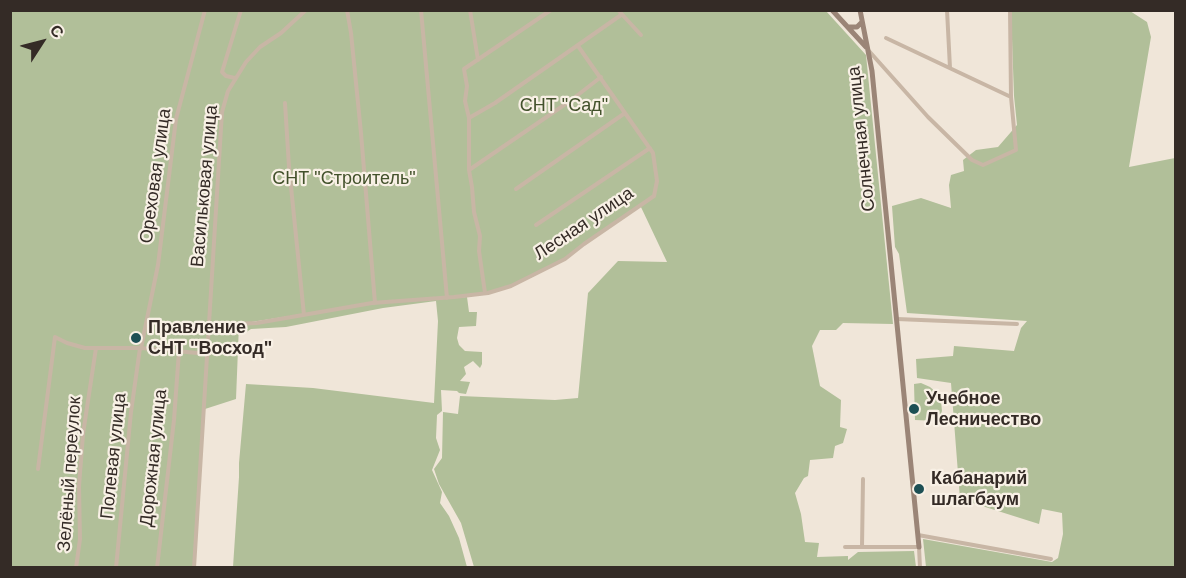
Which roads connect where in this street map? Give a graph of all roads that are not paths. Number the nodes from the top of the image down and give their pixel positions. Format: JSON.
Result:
{"nodes":[{"id":1,"x":206,"y":10,"type":"edge"},
{"id":2,"x":241,"y":10,"type":"edge"},
{"id":3,"x":306,"y":10,"type":"edge"},
{"id":4,"x":347,"y":10,"type":"edge"},
{"id":5,"x":421,"y":10,"type":"edge"},
{"id":6,"x":470,"y":10,"type":"edge"},
{"id":7,"x":551,"y":10,"type":"edge"},
{"id":8,"x":832,"y":10,"type":"edge"},
{"id":9,"x":860,"y":10,"type":"edge"},
{"id":10,"x":948,"y":10,"type":"edge"},
{"id":11,"x":1010,"y":10,"type":"edge"},
{"id":12,"x":620,"y":13,"type":"edge"},
{"id":13,"x":862,"y":22,"type":"junction"},
{"id":14,"x":848,"y":27,"type":"junction"},
{"id":15,"x":641,"y":35,"type":"dead end"},
{"id":16,"x":886,"y":38,"type":"dead end"},
{"id":17,"x":578,"y":46,"type":"junction"},
{"id":18,"x":867,"y":48,"type":"junction"},
{"id":19,"x":478,"y":60,"type":"junction"},
{"id":20,"x":950,"y":68,"type":"junction"},
{"id":21,"x":601,"y":77,"type":"junction"},
{"id":22,"x":235,"y":78,"type":"junction"},
{"id":23,"x":1011,"y":97,"type":"junction"},
{"id":24,"x":285,"y":103,"type":"dead end"},
{"id":25,"x":625,"y":113,"type":"junction"},
{"id":26,"x":469,"y":118,"type":"junction"},
{"id":27,"x":650,"y":148,"type":"junction"},
{"id":28,"x":469,"y":170,"type":"junction"},
{"id":29,"x":516,"y":189,"type":"dead end"},
{"id":30,"x":536,"y":225,"type":"dead end"},
{"id":31,"x":485,"y":293,"type":"junction"},
{"id":32,"x":447,"y":298,"type":"junction"},
{"id":33,"x":375,"y":303,"type":"junction"},
{"id":34,"x":304,"y":315,"type":"junction"},
{"id":35,"x":897,"y":319,"type":"junction"},
{"id":36,"x":1017,"y":324,"type":"dead end"},
{"id":37,"x":209,"y":325,"type":"junction"},
{"id":38,"x":96,"y":348,"type":"junction"},
{"id":39,"x":140,"y":348,"type":"junction"},
{"id":40,"x":179,"y":351,"type":"junction"},
{"id":41,"x":209,"y":354,"type":"junction"},
{"id":42,"x":38,"y":469,"type":"dead end"},
{"id":43,"x":863,"y":479,"type":"dead end"},
{"id":44,"x":917,"y":534,"type":"junction"},
{"id":45,"x":845,"y":547,"type":"dead end"},
{"id":46,"x":862,"y":547,"type":"junction"},
{"id":47,"x":919,"y":547,"type":"junction"},
{"id":48,"x":1050,"y":559,"type":"dead end"},
{"id":49,"x":76,"y":567,"type":"edge"},
{"id":50,"x":116,"y":567,"type":"edge"},
{"id":51,"x":157,"y":567,"type":"edge"},
{"id":52,"x":195,"y":567,"type":"edge"},
{"id":53,"x":921,"y":567,"type":"edge"}],
"edges":[{"from":1,"to":39,"type":"street","name":"Ореховая улица"},
{"from":2,"to":22,"type":"street"},
{"from":3,"to":22,"type":"street","name":"Васильковая улица"},
{"from":4,"to":33,"type":"street"},
{"from":5,"to":32,"type":"street"},
{"from":6,"to":19,"type":"street"},
{"from":7,"to":19,"type":"street"},
{"from":8,"to":14,"type":"street"},
{"from":9,"to":13,"type":"street","name":"Солнечная улица"},
{"from":10,"to":20,"type":"street"},
{"from":11,"to":23,"type":"street"},
{"from":12,"to":15,"type":"street"},
{"from":12,"to":17,"type":"street"},
{"from":13,"to":14,"type":"street"},
{"from":13,"to":18,"type":"street","name":"Солнечная улица"},
{"from":14,"to":18,"type":"street"},
{"from":16,"to":20,"type":"street"},
{"from":17,"to":21,"type":"street"},
{"from":17,"to":26,"type":"street"},
{"from":18,"to":23,"type":"street"},
{"from":18,"to":35,"type":"street","name":"Солнечная улица"},
{"from":19,"to":26,"type":"street"},
{"from":20,"to":23,"type":"street"},
{"from":21,"to":25,"type":"street"},
{"from":21,"to":28,"type":"street"},
{"from":22,"to":37,"type":"street","name":"Васильковая улица"},
{"from":24,"to":34,"type":"street"},
{"from":25,"to":27,"type":"street"},
{"from":25,"to":29,"type":"street"},
{"from":26,"to":28,"type":"street"},
{"from":27,"to":30,"type":"street"},
{"from":27,"to":31,"type":"street","name":"Лесная улица"},
{"from":28,"to":31,"type":"street"},
{"from":31,"to":32,"type":"street"},
{"from":32,"to":33,"type":"street"},
{"from":33,"to":34,"type":"street"},
{"from":34,"to":37,"type":"street"},
{"from":35,"to":36,"type":"street"},
{"from":35,"to":44,"type":"street"},
{"from":37,"to":41,"type":"street","name":"Васильковая улица"},
{"from":38,"to":39,"type":"street"},
{"from":38,"to":42,"type":"street"},
{"from":38,"to":49,"type":"street","name":"Зелёный переулок"},
{"from":39,"to":40,"type":"street"},
{"from":39,"to":50,"type":"street","name":"Полевая улица"},
{"from":40,"to":41,"type":"street"},
{"from":40,"to":51,"type":"street","name":"Дорожная улица"},
{"from":41,"to":52,"type":"street","name":"Васильковая улица"},
{"from":43,"to":46,"type":"street"},
{"from":44,"to":47,"type":"street"},
{"from":44,"to":48,"type":"street"},
{"from":45,"to":46,"type":"street"},
{"from":46,"to":47,"type":"street"},
{"from":47,"to":53,"type":"street"}]}
